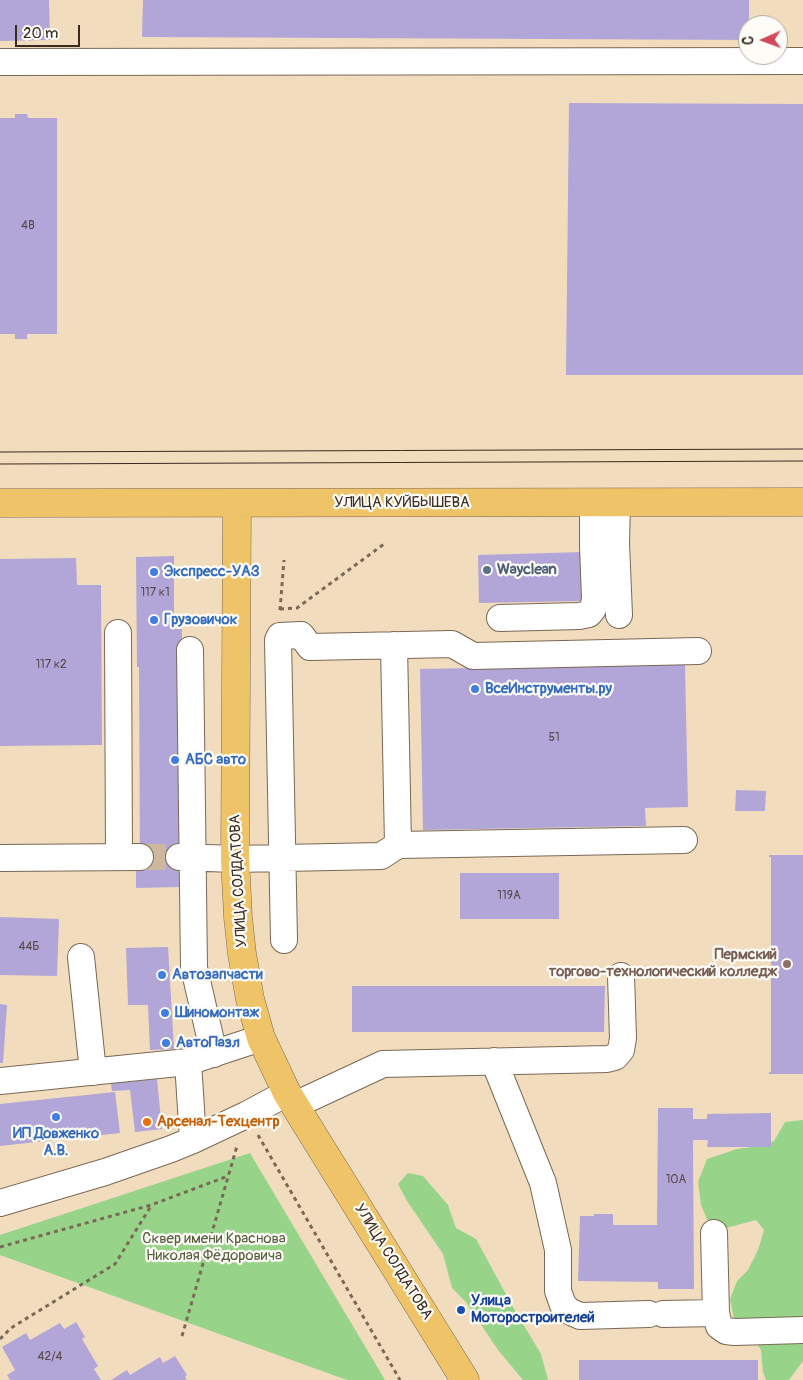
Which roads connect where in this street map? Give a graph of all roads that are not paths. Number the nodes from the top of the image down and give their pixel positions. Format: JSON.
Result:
{"nodes":[{"id":1,"x":803,"y":61,"type":"edge"},
{"id":2,"x":0,"y":62,"type":"edge"},
{"id":3,"x":803,"y":502,"type":"edge"},
{"id":4,"x":0,"y":503,"type":"edge"},
{"id":5,"x":237,"y":503,"type":"junction"},
{"id":6,"x":605,"y":503,"type":"junction"},
{"id":7,"x":619,"y":615,"type":"dead end"},
{"id":8,"x":500,"y":618,"type":"dead end"},
{"id":9,"x":118,"y":634,"type":"dead end"},
{"id":10,"x":394,"y":645,"type":"junction"},
{"id":11,"x":190,"y":650,"type":"dead end"},
{"id":12,"x":698,"y":651,"type":"dead end"},
{"id":13,"x":684,"y":840,"type":"dead end"},
{"id":14,"x":398,"y":845,"type":"junction"},
{"id":15,"x":185,"y":857,"type":"junction"},
{"id":16,"x":0,"y":858,"type":"edge"},
{"id":17,"x":235,"y":858,"type":"junction"},
{"id":18,"x":282,"y":858,"type":"junction"},
{"id":19,"x":284,"y":940,"type":"dead end"},
{"id":20,"x":81,"y":957,"type":"dead end"},
{"id":21,"x":621,"y":976,"type":"dead end"},
{"id":22,"x":261,"y":1038,"type":"junction"},
{"id":23,"x":214,"y":1054,"type":"junction"},
{"id":24,"x":494,"y":1061,"type":"junction"},
{"id":25,"x":188,"y":1062,"type":"junction"},
{"id":26,"x":93,"y":1072,"type":"junction"},
{"id":27,"x":0,"y":1081,"type":"edge"},
{"id":28,"x":291,"y":1099,"type":"junction"},
{"id":29,"x":193,"y":1140,"type":"junction"},
{"id":30,"x":0,"y":1203,"type":"edge"},
{"id":31,"x":714,"y":1233,"type":"dead end"},
{"id":32,"x":716,"y":1313,"type":"junction"},
{"id":33,"x":803,"y":1330,"type":"edge"},
{"id":34,"x":465,"y":1380,"type":"edge"}],
"edges":[{"from":1,"to":2,"type":"street"},
{"from":3,"to":6,"type":"main road","name":"УЛИЦА КУЙБЫШЕВА"},
{"from":4,"to":5,"type":"main road","name":"УЛИЦА КУЙБЫШЕВА"},
{"from":5,"to":6,"type":"main road","name":"УЛИЦА КУЙБЫШЕВА"},
{"from":5,"to":17,"type":"main road","name":"УЛИЦА СОЛДАТОВА"},
{"from":6,"to":7,"type":"street"},
{"from":6,"to":8,"type":"street"},
{"from":9,"to":16,"type":"street"},
{"from":10,"to":12,"type":"street"},
{"from":10,"to":14,"type":"street"},
{"from":10,"to":18,"type":"street"},
{"from":11,"to":15,"type":"street"},
{"from":13,"to":14,"type":"street"},
{"from":14,"to":18,"type":"street"},
{"from":15,"to":17,"type":"street"},
{"from":15,"to":23,"type":"street"},
{"from":17,"to":18,"type":"street"},
{"from":17,"to":22,"type":"main road","name":"УЛИЦА СОЛДАТОВА"},
{"from":18,"to":19,"type":"street"},
{"from":20,"to":26,"type":"street"},
{"from":21,"to":24,"type":"street"},
{"from":22,"to":23,"type":"street"},
{"from":22,"to":28,"type":"main road","name":"УЛИЦА СОЛДАТОВА"},
{"from":23,"to":25,"type":"street"},
{"from":24,"to":28,"type":"street"},
{"from":24,"to":32,"type":"street"},
{"from":25,"to":26,"type":"street"},
{"from":25,"to":29,"type":"street"},
{"from":26,"to":27,"type":"street"},
{"from":28,"to":29,"type":"street"},
{"from":28,"to":34,"type":"main road","name":"УЛИЦА СОЛДАТОВА"},
{"from":29,"to":30,"type":"street"},
{"from":31,"to":32,"type":"street"},
{"from":32,"to":33,"type":"street"}]}
